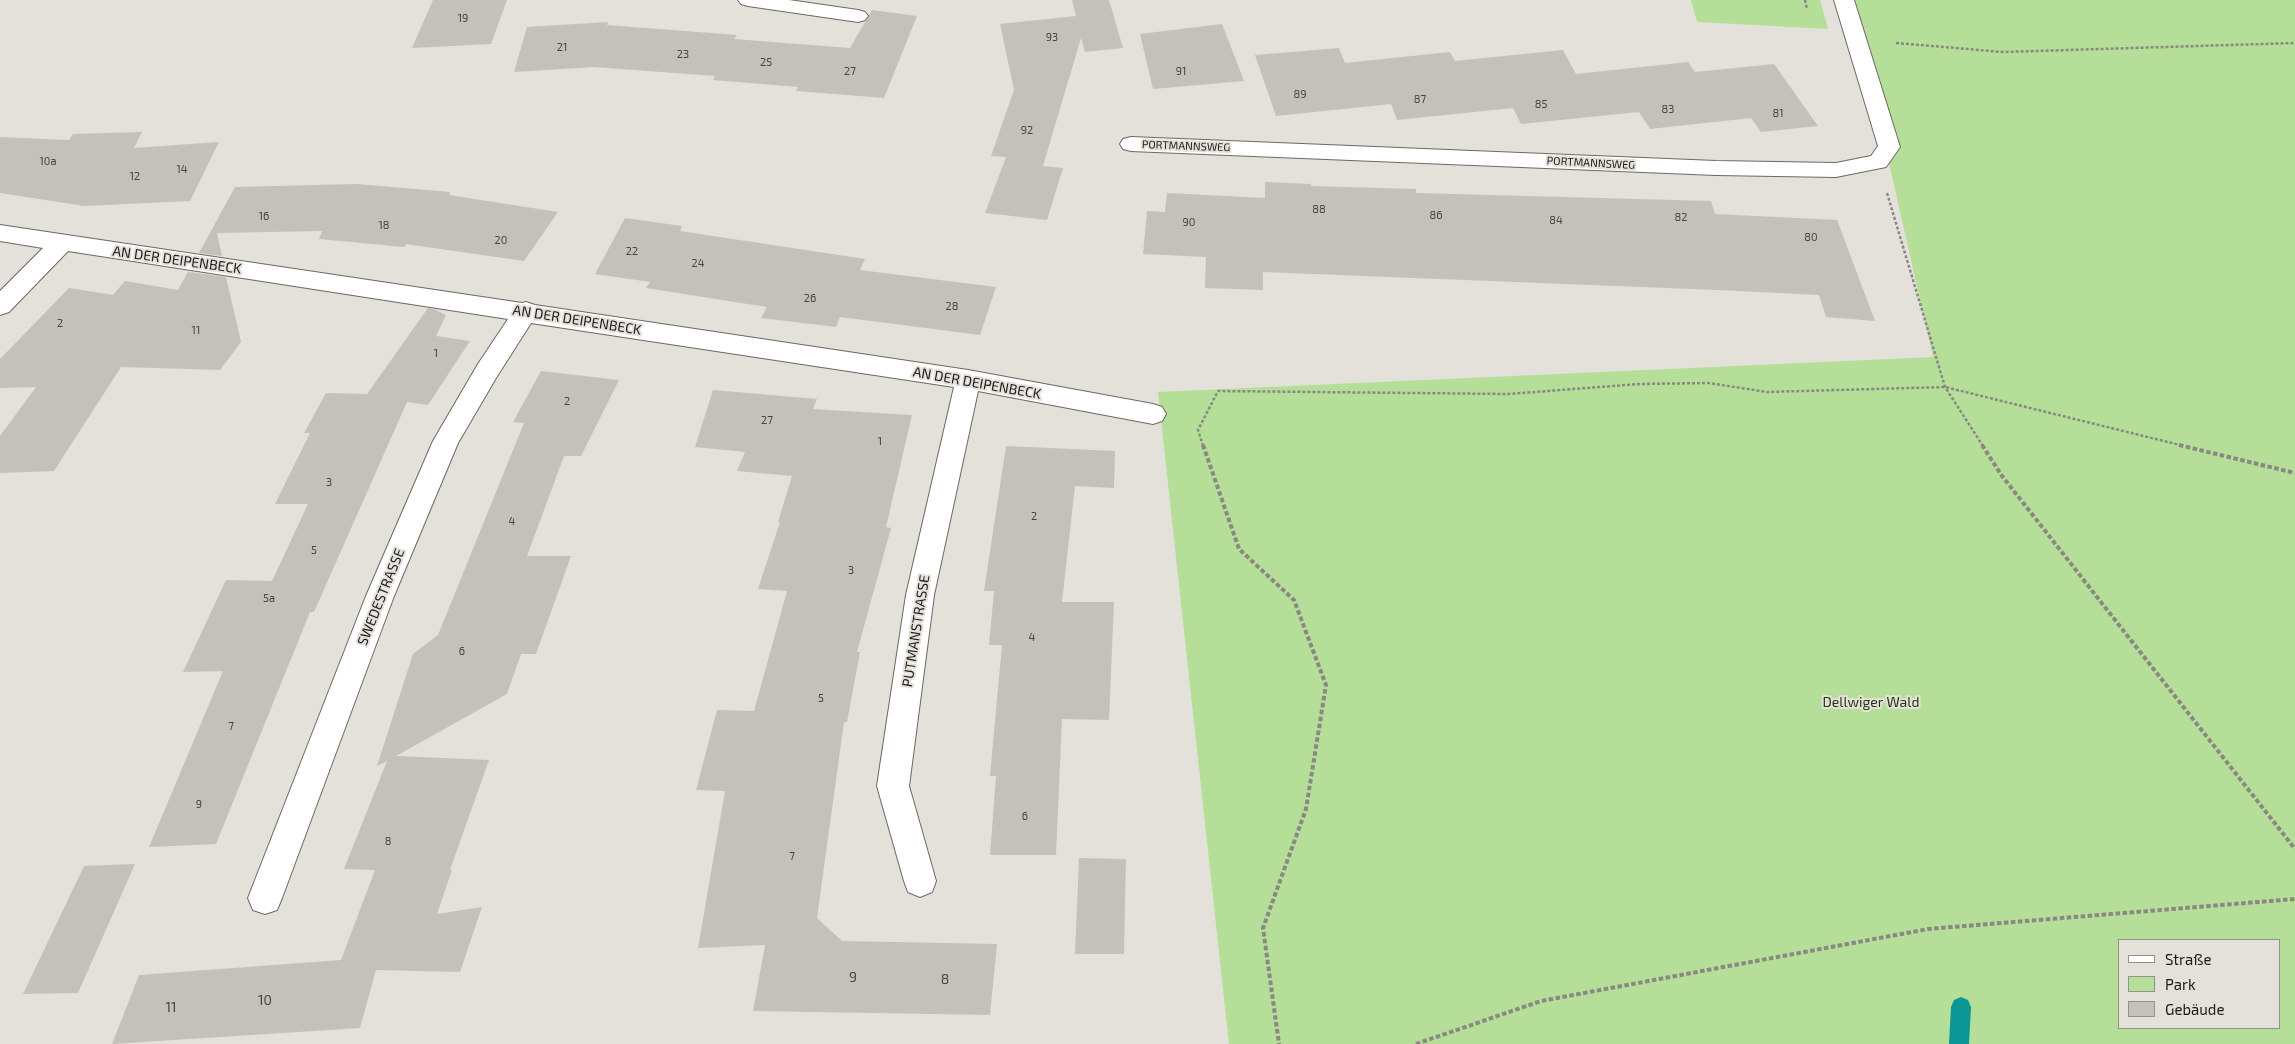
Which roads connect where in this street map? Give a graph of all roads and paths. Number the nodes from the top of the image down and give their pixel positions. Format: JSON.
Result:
{"nodes":[{"id":1,"x":748,"y":0,"type":"edge"},
{"id":2,"x":1844,"y":0,"type":"edge"},
{"id":3,"x":858,"y":16,"type":"dead end"},
{"id":4,"x":1855,"y":40,"type":"junction"},
{"id":5,"x":2295,"y":43,"type":"edge"},
{"id":6,"x":1131,"y":144,"type":"dead end"},
{"id":7,"x":1878,"y":162,"type":"junction"},
{"id":8,"x":0,"y":233,"type":"edge"},
{"id":9,"x":62,"y":243,"type":"junction"},
{"id":10,"x":0,"y":306,"type":"edge"},
{"id":11,"x":526,"y":311,"type":"junction"},
{"id":12,"x":968,"y":380,"type":"junction"},
{"id":13,"x":1945,"y":387,"type":"junction"},
{"id":14,"x":1153,"y":414,"type":"dead end"},
{"id":15,"x":2295,"y":473,"type":"edge"},
{"id":16,"x":2295,"y":848,"type":"edge"},
{"id":17,"x":920,"y":881,"type":"dead end"},
{"id":18,"x":265,"y":898,"type":"dead end"},
{"id":19,"x":2295,"y":899,"type":"edge"},
{"id":20,"x":1279,"y":1044,"type":"edge"},
{"id":21,"x":1416,"y":1044,"type":"edge"}],
"edges":[{"from":1,"to":3,"type":"street"},
{"from":2,"to":4,"type":"street"},
{"from":4,"to":5,"type":"path"},
{"from":4,"to":7,"type":"street"},
{"from":6,"to":7,"type":"street","name":"PORTMANNSWEG"},
{"from":7,"to":13,"type":"path"},
{"from":8,"to":9,"type":"street","name":"AN DER DEIPENBECK"},
{"from":9,"to":10,"type":"street"},
{"from":9,"to":11,"type":"street","name":"AN DER DEIPENBECK"},
{"from":11,"to":12,"type":"street","name":"AN DER DEIPENBECK"},
{"from":11,"to":18,"type":"street","name":"SWEDESTRASSE"},
{"from":12,"to":14,"type":"street","name":"AN DER DEIPENBECK"},
{"from":12,"to":17,"type":"street","name":"PUTMANSTRASSE"},
{"from":13,"to":15,"type":"path"},
{"from":13,"to":16,"type":"path"},
{"from":13,"to":20,"type":"path"},
{"from":19,"to":21,"type":"path"}]}
